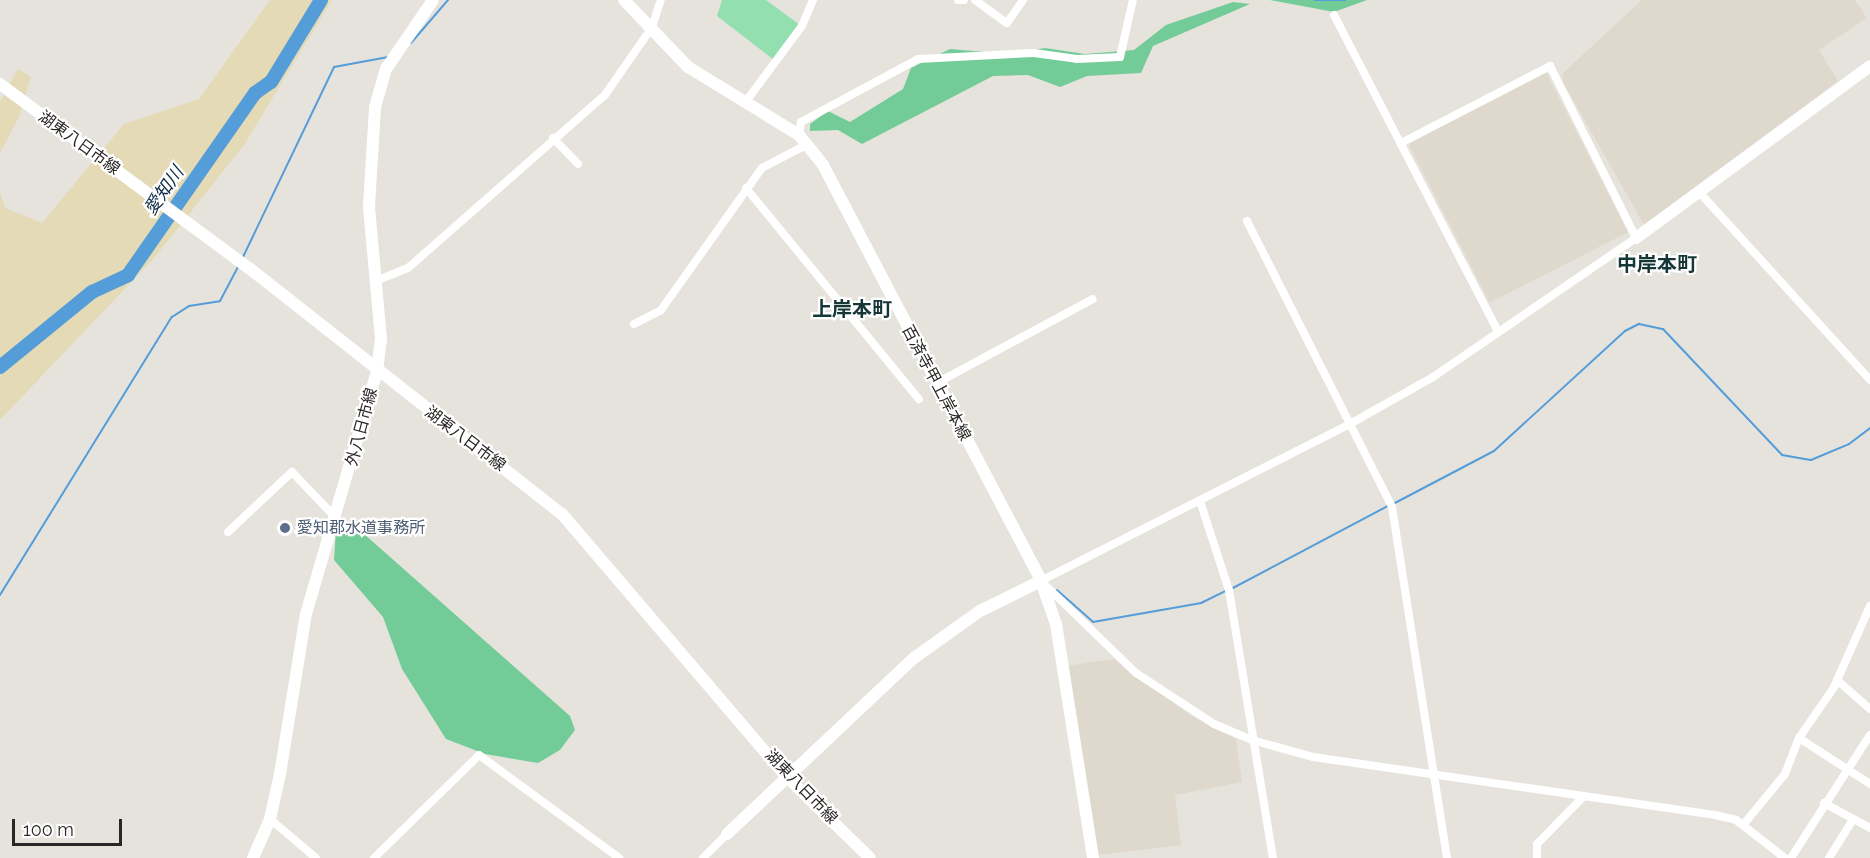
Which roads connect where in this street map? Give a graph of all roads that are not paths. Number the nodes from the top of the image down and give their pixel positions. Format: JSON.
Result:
{"nodes":[{"id":1,"x":433,"y":0,"type":"edge"},
{"id":2,"x":624,"y":0,"type":"edge"},
{"id":3,"x":661,"y":0,"type":"edge"},
{"id":4,"x":669,"y":0,"type":"edge"},
{"id":5,"x":813,"y":0,"type":"edge"},
{"id":6,"x":958,"y":0,"type":"edge"},
{"id":7,"x":964,"y":0,"type":"edge"},
{"id":8,"x":975,"y":0,"type":"edge"},
{"id":9,"x":1023,"y":0,"type":"edge"},
{"id":10,"x":1133,"y":0,"type":"edge"},
{"id":11,"x":658,"y":11,"type":"junction"},
{"id":12,"x":1334,"y":15,"type":"dead end"},
{"id":13,"x":652,"y":27,"type":"junction"},
{"id":14,"x":1870,"y":66,"type":"edge"},
{"id":15,"x":0,"y":84,"type":"edge"},
{"id":16,"x":747,"y":100,"type":"junction"},
{"id":17,"x":553,"y":138,"type":"junction"},
{"id":18,"x":803,"y":139,"type":"junction"},
{"id":19,"x":1401,"y":142,"type":"junction"},
{"id":20,"x":578,"y":164,"type":"dead end"},
{"id":21,"x":746,"y":189,"type":"junction"},
{"id":22,"x":1700,"y":193,"type":"junction"},
{"id":23,"x":1247,"y":221,"type":"dead end"},
{"id":24,"x":1636,"y":238,"type":"junction"},
{"id":25,"x":378,"y":280,"type":"junction"},
{"id":26,"x":1093,"y":299,"type":"dead end"},
{"id":27,"x":634,"y":324,"type":"dead end"},
{"id":28,"x":1498,"y":331,"type":"junction"},
{"id":29,"x":377,"y":371,"type":"junction"},
{"id":30,"x":1870,"y":380,"type":"edge"},
{"id":31,"x":935,"y":384,"type":"junction"},
{"id":32,"x":919,"y":399,"type":"dead end"},
{"id":33,"x":1350,"y":424,"type":"junction"},
{"id":34,"x":1200,"y":501,"type":"junction"},
{"id":35,"x":335,"y":517,"type":"junction"},
{"id":36,"x":228,"y":532,"type":"dead end"},
{"id":37,"x":1041,"y":581,"type":"junction"},
{"id":38,"x":1870,"y":606,"type":"edge"},
{"id":39,"x":1837,"y":680,"type":"junction"},
{"id":40,"x":1870,"y":709,"type":"edge"},
{"id":41,"x":1870,"y":735,"type":"edge"},
{"id":42,"x":1799,"y":738,"type":"junction"},
{"id":43,"x":1252,"y":740,"type":"junction"},
{"id":44,"x":1850,"y":771,"type":"junction"},
{"id":45,"x":1433,"y":775,"type":"junction"},
{"id":46,"x":786,"y":776,"type":"junction"},
{"id":47,"x":1870,"y":784,"type":"edge"},
{"id":48,"x":1584,"y":796,"type":"junction"},
{"id":49,"x":1824,"y":803,"type":"junction"},
{"id":50,"x":270,"y":819,"type":"junction"},
{"id":51,"x":1852,"y":821,"type":"junction"},
{"id":52,"x":1743,"y":825,"type":"junction"},
{"id":53,"x":1870,"y":828,"type":"edge"},
{"id":54,"x":727,"y":834,"type":"joint"},
{"id":55,"x":253,"y":858,"type":"edge"},
{"id":56,"x":316,"y":858,"type":"edge"},
{"id":57,"x":374,"y":858,"type":"edge"},
{"id":58,"x":619,"y":858,"type":"edge"},
{"id":59,"x":702,"y":858,"type":"edge"},
{"id":60,"x":870,"y":858,"type":"edge"},
{"id":61,"x":1093,"y":858,"type":"edge"},
{"id":62,"x":1272,"y":858,"type":"edge"},
{"id":63,"x":1447,"y":858,"type":"edge"},
{"id":64,"x":1537,"y":858,"type":"edge"},
{"id":65,"x":1785,"y":858,"type":"edge"},
{"id":66,"x":1791,"y":858,"type":"edge"},
{"id":67,"x":1829,"y":858,"type":"edge"}],
"edges":[{"from":1,"to":25,"type":"main road","name":"外八日市線"},
{"from":2,"to":13,"type":"main road","name":"百済寺甲上岸本線"},
{"from":3,"to":11,"type":"street"},
{"from":4,"to":11,"type":"street"},
{"from":5,"to":16,"type":"street"},
{"from":6,"to":7,"type":"street"},
{"from":8,"to":9,"type":"street"},
{"from":10,"to":18,"type":"street"},
{"from":11,"to":13,"type":"street"},
{"from":12,"to":19,"type":"street"},
{"from":13,"to":16,"type":"main road","name":"百済寺甲上岸本線"},
{"from":13,"to":17,"type":"street"},
{"from":14,"to":22,"type":"main road"},
{"from":15,"to":29,"type":"main road","name":"湖東八日市線"},
{"from":16,"to":18,"type":"main road","name":"百済寺甲上岸本線"},
{"from":17,"to":20,"type":"street"},
{"from":17,"to":25,"type":"street"},
{"from":18,"to":21,"type":"street"},
{"from":18,"to":31,"type":"main road","name":"百済寺甲上岸本線"},
{"from":19,"to":24,"type":"street"},
{"from":19,"to":28,"type":"street"},
{"from":21,"to":27,"type":"street"},
{"from":21,"to":32,"type":"street"},
{"from":22,"to":24,"type":"main road"},
{"from":22,"to":30,"type":"street"},
{"from":23,"to":33,"type":"street"},
{"from":24,"to":28,"type":"street"},
{"from":25,"to":29,"type":"main road","name":"外八日市線"},
{"from":26,"to":31,"type":"street"},
{"from":28,"to":33,"type":"street"},
{"from":29,"to":35,"type":"main road","name":"外八日市線"},
{"from":29,"to":46,"type":"main road","name":"湖東八日市線"},
{"from":31,"to":37,"type":"main road","name":"百済寺甲上岸本線"},
{"from":33,"to":34,"type":"street"},
{"from":33,"to":45,"type":"street"},
{"from":34,"to":37,"type":"street"},
{"from":34,"to":43,"type":"street"},
{"from":35,"to":36,"type":"street"},
{"from":35,"to":50,"type":"main road","name":"外八日市線"},
{"from":37,"to":43,"type":"street"},
{"from":37,"to":46,"type":"main road"},
{"from":37,"to":61,"type":"main road","name":"百済寺甲上岸本線"},
{"from":38,"to":39,"type":"street"},
{"from":39,"to":40,"type":"street"},
{"from":39,"to":42,"type":"street"},
{"from":41,"to":44,"type":"street"},
{"from":42,"to":44,"type":"street"},
{"from":42,"to":52,"type":"street"},
{"from":43,"to":45,"type":"street"},
{"from":43,"to":62,"type":"street"},
{"from":44,"to":47,"type":"street"},
{"from":44,"to":49,"type":"street"},
{"from":45,"to":48,"type":"street"},
{"from":45,"to":63,"type":"street"},
{"from":46,"to":54,"type":"main road"},
{"from":46,"to":60,"type":"main road","name":"湖東八日市線"},
{"from":48,"to":52,"type":"street"},
{"from":48,"to":64,"type":"street"},
{"from":49,"to":51,"type":"street"},
{"from":49,"to":66,"type":"street"},
{"from":50,"to":55,"type":"main road","name":"外八日市線"},
{"from":50,"to":56,"type":"street"},
{"from":51,"to":53,"type":"street"},
{"from":51,"to":67,"type":"street"},
{"from":52,"to":65,"type":"street"},
{"from":54,"to":59,"type":"street"},
{"from":57,"to":58,"type":"street"}]}
